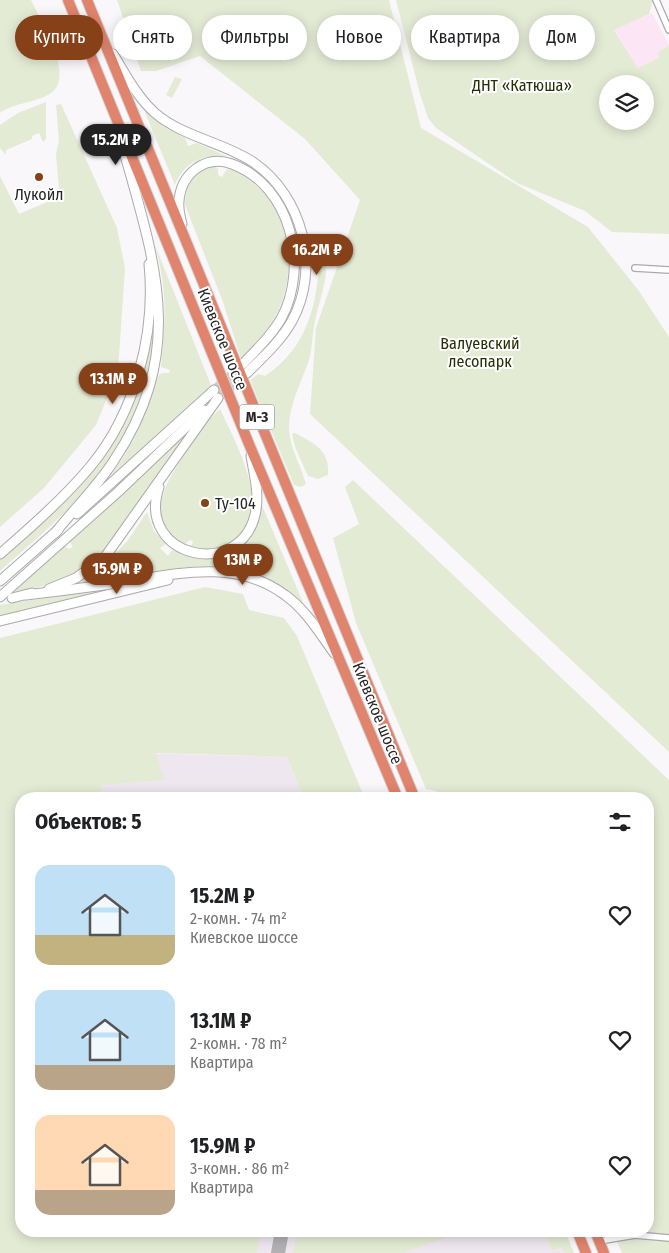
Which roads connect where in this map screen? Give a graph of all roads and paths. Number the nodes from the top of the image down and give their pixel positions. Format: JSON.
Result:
{"nodes":[{"id":1,"x":68,"y":0,"type":"edge"},
{"id":2,"x":87,"y":0,"type":"edge"},
{"id":3,"x":656,"y":0,"type":"edge"},
{"id":4,"x":93,"y":15,"type":"edge"},
{"id":5,"x":669,"y":30,"type":"edge"},
{"id":6,"x":103,"y":38,"type":"edge"},
{"id":7,"x":103,"y":40,"type":"edge"},
{"id":8,"x":111,"y":105,"type":"junction"},
{"id":9,"x":144,"y":221,"type":"junction"},
{"id":10,"x":185,"y":244,"type":"junction"},
{"id":11,"x":635,"y":268,"type":"dead end"},
{"id":12,"x":669,"y":270,"type":"edge"},
{"id":13,"x":216,"y":394,"type":"junction"},
{"id":14,"x":249,"y":444,"type":"junction"},
{"id":15,"x":162,"y":477,"type":"junction"},
{"id":16,"x":55,"y":533,"type":"junction"},
{"id":17,"x":0,"y":554,"type":"edge"},
{"id":18,"x":28,"y":556,"type":"junction"},
{"id":19,"x":205,"y":571,"type":"junction"},
{"id":20,"x":0,"y":574,"type":"edge"},
{"id":21,"x":0,"y":582,"type":"edge"},
{"id":22,"x":26,"y":595,"type":"junction"},
{"id":23,"x":0,"y":597,"type":"edge"},
{"id":24,"x":12,"y":598,"type":"dead end"},
{"id":25,"x":0,"y":621,"type":"edge"},
{"id":26,"x":343,"y":667,"type":"junction"},
{"id":27,"x":395,"y":792,"type":"edge"},
{"id":28,"x":412,"y":792,"type":"edge"},
{"id":29,"x":579,"y":1237,"type":"edge"},
{"id":30,"x":597,"y":1237,"type":"edge"},
{"id":31,"x":654,"y":1237,"type":"edge"},
{"id":32,"x":669,"y":1238,"type":"edge"},
{"id":33,"x":586,"y":1253,"type":"edge"},
{"id":34,"x":604,"y":1253,"type":"edge"}],
"edges":[{"from":1,"to":8,"type":"highway","name":"Киевское шоссе","number":"М-3"},
{"from":2,"to":4,"type":"highway","name":"Киевское шоссе","number":"М-3"},
{"from":3,"to":5,"type":"street"},
{"from":6,"to":10,"type":"main road"},
{"from":7,"to":10,"type":"highway","name":"Киевское шоссе","number":"М-3"},
{"from":8,"to":9,"type":"main road"},
{"from":8,"to":14,"type":"highway","name":"Киевское шоссе","number":"М-3"},
{"from":9,"to":16,"type":"main road"},
{"from":9,"to":17,"type":"main road"},
{"from":10,"to":28,"type":"highway","name":"Киевское шоссе","number":"М-3"},
{"from":11,"to":12,"type":"street"},
{"from":13,"to":15,"type":"main road"},
{"from":13,"to":16,"type":"main road"},
{"from":13,"to":23,"type":"main road"},
{"from":14,"to":15,"type":"main road"},
{"from":14,"to":26,"type":"highway","name":"Киевское шоссе","number":"М-3"},
{"from":15,"to":22,"type":"main road"},
{"from":16,"to":18,"type":"main road"},
{"from":18,"to":20,"type":"main road"},
{"from":18,"to":21,"type":"main road"},
{"from":19,"to":22,"type":"main road"},
{"from":19,"to":25,"type":"main road"},
{"from":19,"to":26,"type":"main road"},
{"from":22,"to":24,"type":"main road"},
{"from":26,"to":27,"type":"highway","name":"Киевское шоссе","number":"М-3"},
{"from":29,"to":33,"type":"highway"},
{"from":30,"to":34,"type":"highway"},
{"from":31,"to":32,"type":"street"}]}
